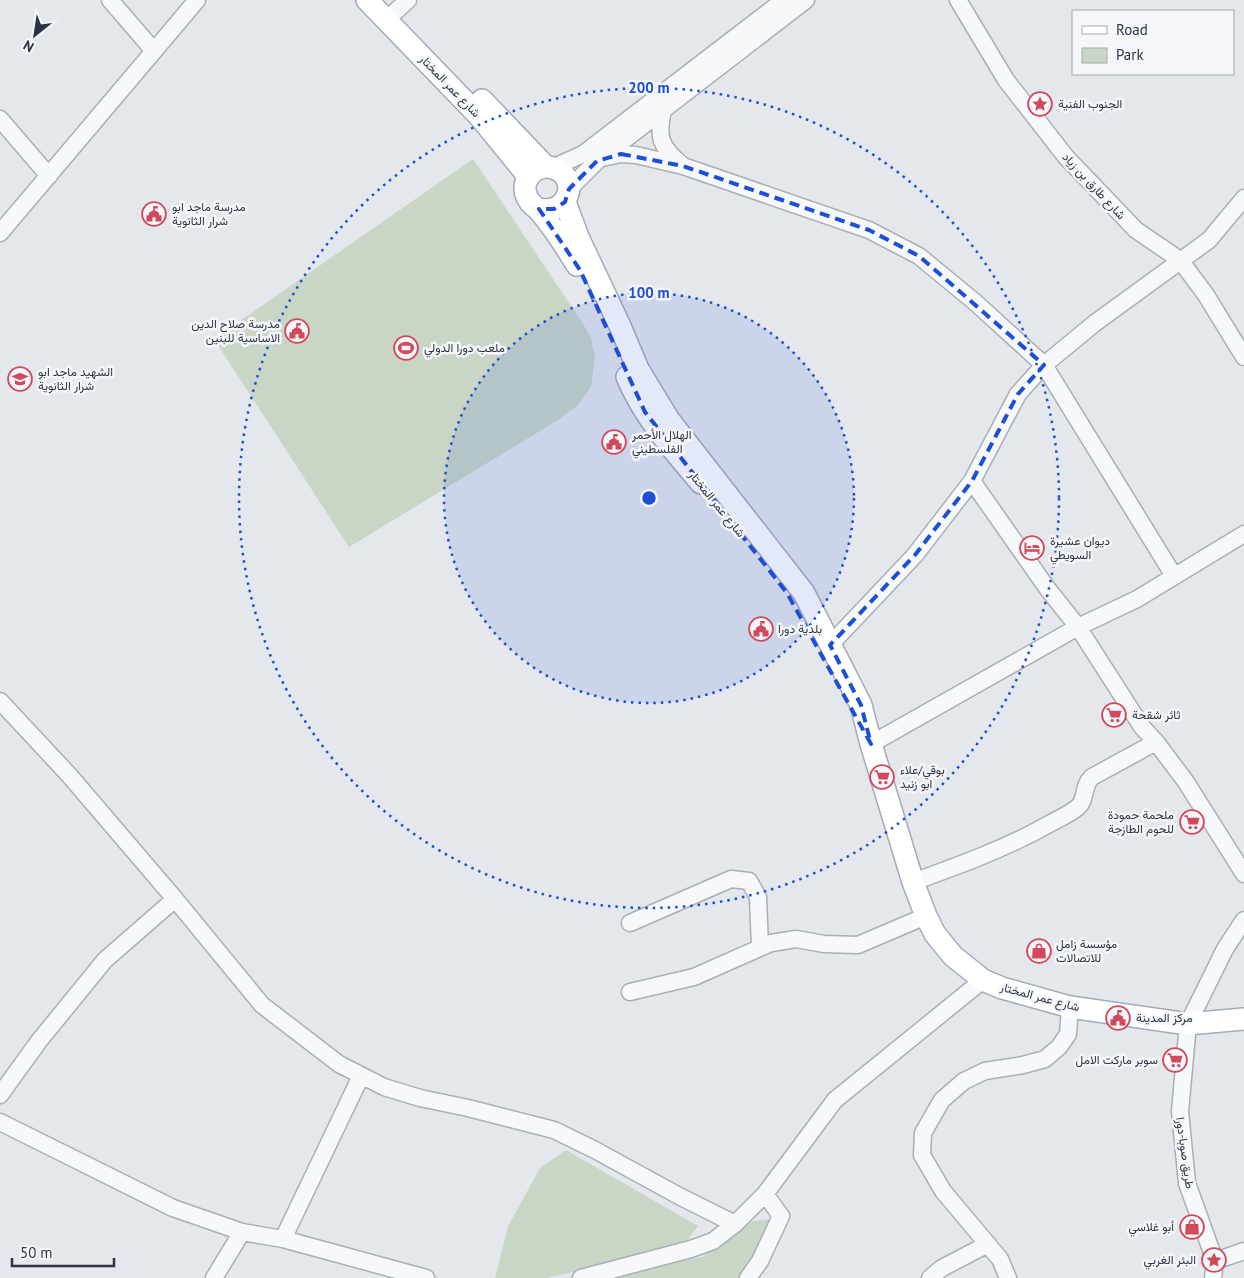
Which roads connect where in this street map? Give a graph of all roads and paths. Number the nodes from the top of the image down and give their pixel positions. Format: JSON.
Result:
{"nodes":[{"id":1,"x":110,"y":0,"type":"edge"},
{"id":2,"x":197,"y":0,"type":"edge"},
{"id":3,"x":367,"y":0,"type":"edge"},
{"id":4,"x":784,"y":0,"type":"edge"},
{"id":5,"x":806,"y":0,"type":"edge"},
{"id":6,"x":958,"y":0,"type":"edge"},
{"id":7,"x":394,"y":8,"type":"edge"},
{"id":8,"x":154,"y":51,"type":"junction"},
{"id":9,"x":664,"y":110,"type":"junction"},
{"id":10,"x":0,"y":119,"type":"edge"},
{"id":11,"x":602,"y":158,"type":"junction"},
{"id":12,"x":684,"y":166,"type":"junction"},
{"id":13,"x":542,"y":170,"type":"junction"},
{"id":14,"x":49,"y":176,"type":"junction"},
{"id":15,"x":567,"y":195,"type":"junction"},
{"id":16,"x":1244,"y":198,"type":"edge"},
{"id":17,"x":539,"y":210,"type":"junction"},
{"id":18,"x":0,"y":233,"type":"edge"},
{"id":19,"x":1180,"y":260,"type":"junction"},
{"id":20,"x":1244,"y":357,"type":"edge"},
{"id":21,"x":1044,"y":364,"type":"junction"},
{"id":22,"x":972,"y":481,"type":"junction"},
{"id":23,"x":1244,"y":534,"type":"edge"},
{"id":24,"x":1174,"y":576,"type":"junction"},
{"id":25,"x":1078,"y":627,"type":"junction"},
{"id":26,"x":830,"y":645,"type":"junction"},
{"id":27,"x":0,"y":701,"type":"edge"},
{"id":28,"x":1156,"y":742,"type":"junction"},
{"id":29,"x":870,"y":744,"type":"junction"},
{"id":30,"x":1244,"y":874,"type":"edge"},
{"id":31,"x":913,"y":882,"type":"junction"},
{"id":32,"x":175,"y":899,"type":"junction"},
{"id":33,"x":926,"y":916,"type":"junction"},
{"id":34,"x":1244,"y":920,"type":"edge"},
{"id":35,"x":630,"y":923,"type":"dead end"},
{"id":36,"x":760,"y":947,"type":"junction"},
{"id":37,"x":983,"y":980,"type":"junction"},
{"id":38,"x":630,"y":992,"type":"dead end"},
{"id":39,"x":1070,"y":1007,"type":"junction"},
{"id":40,"x":1244,"y":1019,"type":"edge"},
{"id":41,"x":1188,"y":1024,"type":"junction"},
{"id":42,"x":361,"y":1076,"type":"junction"},
{"id":43,"x":0,"y":1094,"type":"edge"},
{"id":44,"x":1,"y":1125,"type":"edge"},
{"id":45,"x":765,"y":1194,"type":"junction"},
{"id":46,"x":735,"y":1224,"type":"junction"},
{"id":47,"x":242,"y":1232,"type":"junction"},
{"id":48,"x":283,"y":1239,"type":"junction"},
{"id":49,"x":988,"y":1244,"type":"junction"},
{"id":50,"x":1244,"y":1251,"type":"edge"},
{"id":51,"x":1215,"y":1261,"type":"junction"},
{"id":52,"x":214,"y":1278,"type":"edge"},
{"id":53,"x":426,"y":1278,"type":"edge"},
{"id":54,"x":581,"y":1278,"type":"edge"},
{"id":55,"x":748,"y":1278,"type":"edge"},
{"id":56,"x":930,"y":1278,"type":"edge"},
{"id":57,"x":1008,"y":1278,"type":"edge"},
{"id":58,"x":1213,"y":1278,"type":"edge"}],
"edges":[{"from":1,"to":8,"type":"street"},
{"from":2,"to":8,"type":"street"},
{"from":3,"to":7,"type":"main road","name":"شارع عمر المختار"},
{"from":4,"to":13,"type":"street"},
{"from":5,"to":9,"type":"street"},
{"from":6,"to":19,"type":"street","name":"شارع طارق بن زياد"},
{"from":7,"to":13,"type":"main road","name":"شارع عمر المختار"},
{"from":8,"to":14,"type":"street"},
{"from":9,"to":11,"type":"street"},
{"from":9,"to":12,"type":"street"},
{"from":10,"to":14,"type":"street"},
{"from":11,"to":12,"type":"street"},
{"from":11,"to":15,"type":"street"},
{"from":12,"to":21,"type":"street"},
{"from":13,"to":15,"type":"main road"},
{"from":13,"to":17,"type":"main road"},
{"from":14,"to":18,"type":"street"},
{"from":15,"to":17,"type":"main road"},
{"from":15,"to":26,"type":"main road","name":"شارع عمر المختار"},
{"from":16,"to":19,"type":"street"},
{"from":17,"to":29,"type":"main road","name":"شارع عمر المختار"},
{"from":19,"to":20,"type":"street","name":"شارع طارق بن زياد"},
{"from":19,"to":21,"type":"street"},
{"from":21,"to":22,"type":"street"},
{"from":21,"to":24,"type":"street"},
{"from":22,"to":25,"type":"street"},
{"from":22,"to":26,"type":"street"},
{"from":23,"to":24,"type":"street"},
{"from":24,"to":25,"type":"street"},
{"from":25,"to":28,"type":"street"},
{"from":25,"to":29,"type":"street"},
{"from":26,"to":29,"type":"main road","name":"شارع عمر المختار"},
{"from":27,"to":32,"type":"street"},
{"from":28,"to":30,"type":"street"},
{"from":28,"to":31,"type":"street"},
{"from":29,"to":31,"type":"main road","name":"شارع عمر المختار"},
{"from":31,"to":33,"type":"main road","name":"شارع عمر المختار"},
{"from":32,"to":42,"type":"street"},
{"from":32,"to":43,"type":"street"},
{"from":33,"to":36,"type":"street"},
{"from":33,"to":37,"type":"main road","name":"شارع عمر المختار"},
{"from":34,"to":41,"type":"street"},
{"from":35,"to":36,"type":"street"},
{"from":36,"to":38,"type":"street"},
{"from":37,"to":39,"type":"main road","name":"شارع عمر المختار"},
{"from":37,"to":45,"type":"street"},
{"from":39,"to":41,"type":"main road","name":"شارع عمر المختار"},
{"from":39,"to":49,"type":"street"},
{"from":40,"to":41,"type":"main road","name":"شارع عمر المختار"},
{"from":41,"to":51,"type":"street","name":"طريق صوبا-دورا"},
{"from":42,"to":46,"type":"street"},
{"from":42,"to":48,"type":"street"},
{"from":44,"to":47,"type":"street"},
{"from":45,"to":46,"type":"street"},
{"from":45,"to":55,"type":"street"},
{"from":46,"to":54,"type":"street"},
{"from":47,"to":48,"type":"street"},
{"from":47,"to":52,"type":"street"},
{"from":48,"to":53,"type":"street"},
{"from":49,"to":56,"type":"street"},
{"from":49,"to":57,"type":"street"},
{"from":50,"to":51,"type":"street"},
{"from":51,"to":58,"type":"street","name":"طريق صوبا-دورا"}]}
